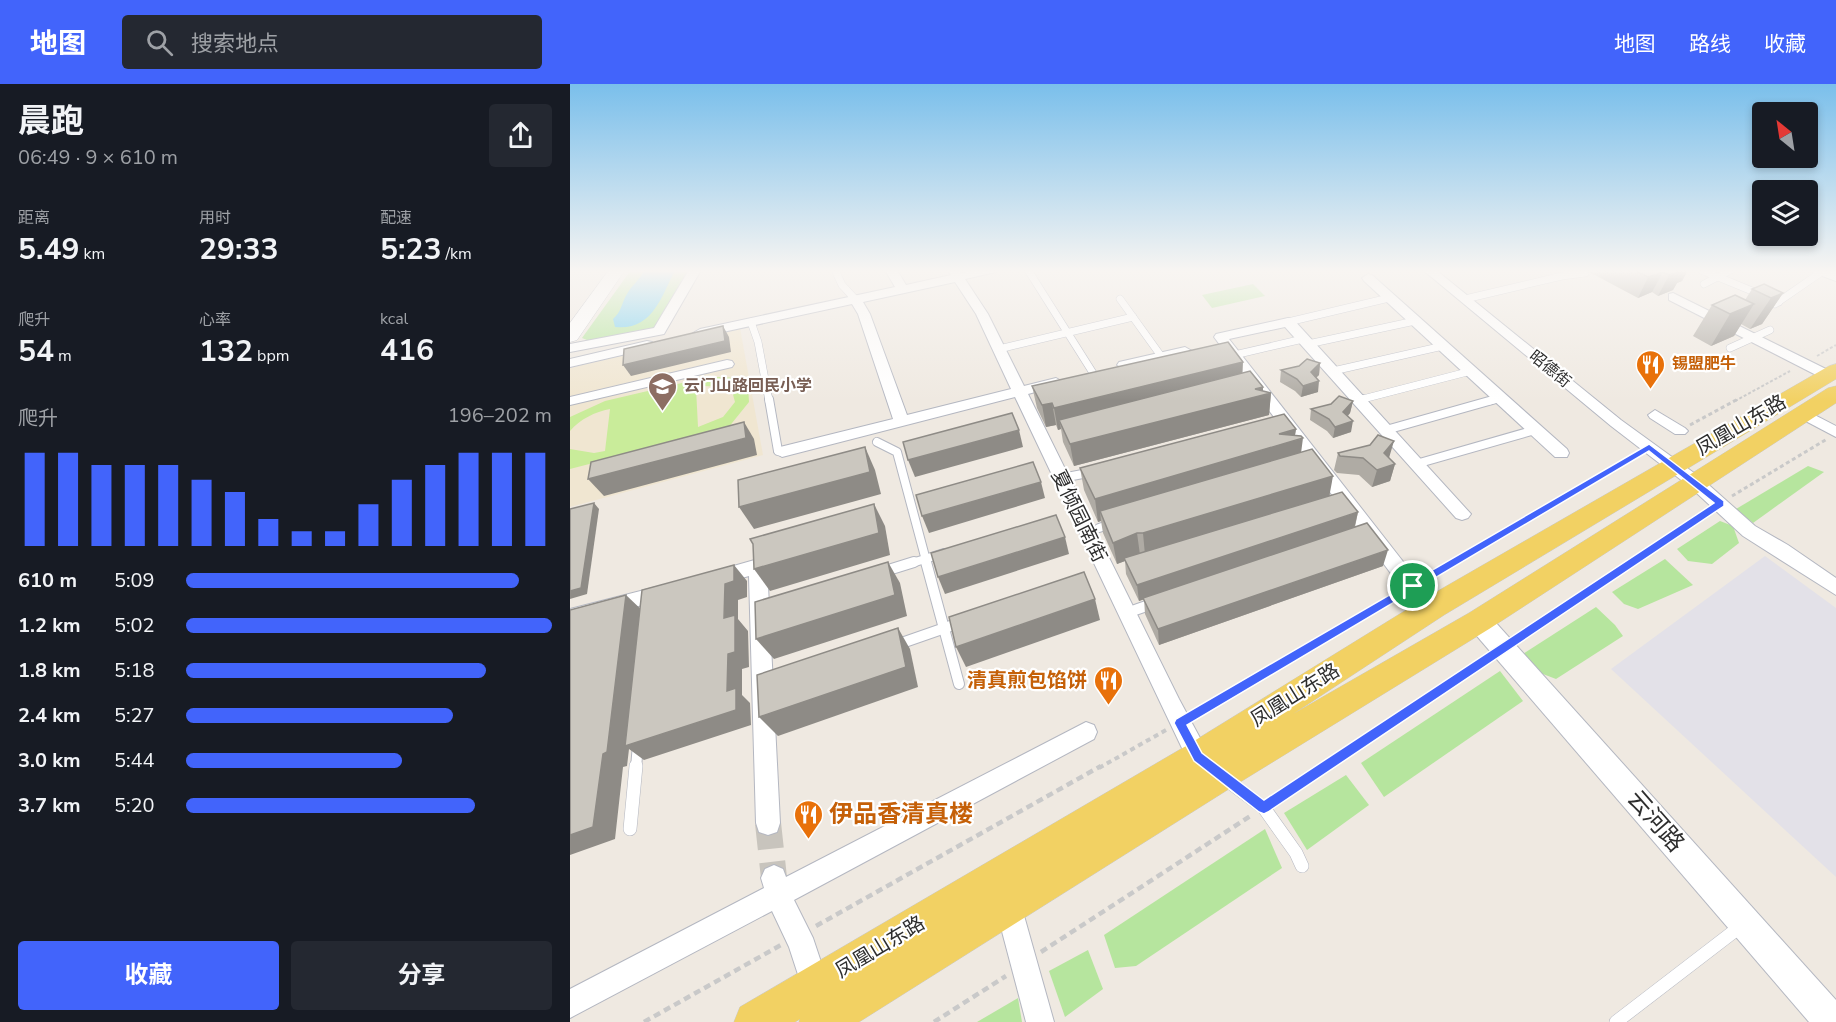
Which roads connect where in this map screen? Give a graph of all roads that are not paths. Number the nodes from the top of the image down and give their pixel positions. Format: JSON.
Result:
{"nodes":[{"id":1,"x":586,"y":314,"type":"edge"},
{"id":2,"x":669,"y":314,"type":"edge"},
{"id":3,"x":788,"y":314,"type":"edge"},
{"id":4,"x":864,"y":314,"type":"edge"},
{"id":5,"x":981,"y":314,"type":"edge"},
{"id":6,"x":1056,"y":314,"type":"edge"},
{"id":7,"x":1131,"y":314,"type":"edge"},
{"id":8,"x":1323,"y":314,"type":"edge"},
{"id":9,"x":1407,"y":314,"type":"edge"},
{"id":10,"x":1483,"y":314,"type":"edge"},
{"id":11,"x":1706,"y":314,"type":"edge"},
{"id":12,"x":1133,"y":317,"type":"junction"},
{"id":13,"x":1415,"y":321,"type":"junction"},
{"id":14,"x":751,"y":322,"type":"junction"},
{"id":15,"x":1288,"y":322,"type":"junction"},
{"id":16,"x":1770,"y":330,"type":"dead end"},
{"id":17,"x":1068,"y":332,"type":"junction"},
{"id":18,"x":570,"y":336,"type":"edge"},
{"id":19,"x":1753,"y":338,"type":"junction"},
{"id":20,"x":1306,"y":341,"type":"junction"},
{"id":21,"x":1443,"y":346,"type":"junction"},
{"id":22,"x":570,"y":348,"type":"edge"},
{"id":23,"x":1730,"y":348,"type":"dead end"},
{"id":24,"x":999,"y":349,"type":"junction"},
{"id":25,"x":1185,"y":351,"type":"edge"},
{"id":26,"x":1229,"y":356,"type":"junction"},
{"id":27,"x":1161,"y":357,"type":"junction"},
{"id":28,"x":570,"y":363,"type":"edge"},
{"id":29,"x":727,"y":364,"type":"dead end"},
{"id":30,"x":1333,"y":371,"type":"junction"},
{"id":31,"x":1471,"y":371,"type":"junction"},
{"id":32,"x":1093,"y":373,"type":"junction"},
{"id":33,"x":1826,"y":375,"type":"edge"},
{"id":34,"x":1019,"y":391,"type":"junction"},
{"id":35,"x":1500,"y":398,"type":"junction"},
{"id":36,"x":1359,"y":400,"type":"junction"},
{"id":37,"x":570,"y":401,"type":"edge"},
{"id":38,"x":1662,"y":412,"type":"dead end"},
{"id":39,"x":1803,"y":414,"type":"junction"},
{"id":40,"x":901,"y":421,"type":"junction"},
{"id":41,"x":1386,"y":430,"type":"junction"},
{"id":42,"x":1535,"y":430,"type":"junction"},
{"id":43,"x":1680,"y":431,"type":"road end"},
{"id":44,"x":1836,"y":433,"type":"edge"},
{"id":45,"x":877,"y":442,"type":"dead end"},
{"id":46,"x":782,"y":452,"type":"joint"},
{"id":47,"x":1561,"y":453,"type":"dead end"},
{"id":48,"x":1416,"y":464,"type":"junction"},
{"id":49,"x":1673,"y":464,"type":"junction"},
{"id":50,"x":1099,"y":470,"type":"edge"},
{"id":51,"x":1067,"y":477,"type":"dead end"},
{"id":52,"x":1462,"y":514,"type":"dead end"},
{"id":53,"x":1121,"y":521,"type":"edge"},
{"id":54,"x":1099,"y":528,"type":"edge"},
{"id":55,"x":957,"y":549,"type":"edge"},
{"id":56,"x":925,"y":559,"type":"junction"},
{"id":57,"x":870,"y":576,"type":"edge"},
{"id":58,"x":1836,"y":588,"type":"edge"},
{"id":59,"x":1424,"y":596,"type":"junction"},
{"id":60,"x":1168,"y":599,"type":"edge"},
{"id":61,"x":1135,"y":610,"type":"dead end"},
{"id":62,"x":570,"y":617,"type":"edge"},
{"id":63,"x":977,"y":617,"type":"edge"},
{"id":64,"x":1479,"y":621,"type":"junction"},
{"id":65,"x":943,"y":629,"type":"junction"},
{"id":66,"x":887,"y":648,"type":"edge"},
{"id":67,"x":959,"y":684,"type":"dead end"},
{"id":68,"x":1086,"y":732,"type":"dead end"},
{"id":69,"x":639,"y":736,"type":"edge"},
{"id":70,"x":1209,"y":766,"type":"junction"},
{"id":71,"x":768,"y":823,"type":"tunnel mouth"},
{"id":72,"x":630,"y":829,"type":"dead end"},
{"id":73,"x":1302,"y":866,"type":"dead end"},
{"id":74,"x":776,"y":886,"type":"junction"},
{"id":75,"x":1008,"y":905,"type":"junction"},
{"id":76,"x":1745,"y":923,"type":"junction"},
{"id":77,"x":815,"y":986,"type":"junction"},
{"id":78,"x":570,"y":1004,"type":"edge"},
{"id":79,"x":755,"y":1022,"type":"edge"},
{"id":80,"x":820,"y":1022,"type":"edge"},
{"id":81,"x":1040,"y":1022,"type":"edge"},
{"id":82,"x":1616,"y":1022,"type":"edge"},
{"id":83,"x":1832,"y":1022,"type":"edge"}],
"edges":[{"from":1,"to":18,"type":"main road"},
{"from":2,"to":22,"type":"street"},
{"from":3,"to":14,"type":"street"},
{"from":4,"to":40,"type":"street"},
{"from":5,"to":24,"type":"street","name":"夏倾园南街"},
{"from":6,"to":17,"type":"lane"},
{"from":7,"to":12,"type":"lane"},
{"from":8,"to":15,"type":"lane"},
{"from":9,"to":13,"type":"street"},
{"from":10,"to":49,"type":"street","name":"昭德街"},
{"from":11,"to":19,"type":"street"},
{"from":12,"to":17,"type":"lane"},
{"from":12,"to":27,"type":"lane"},
{"from":13,"to":20,"type":"lane"},
{"from":13,"to":21,"type":"street"},
{"from":14,"to":28,"type":"street"},
{"from":14,"to":46,"type":"lane"},
{"from":15,"to":20,"type":"street"},
{"from":15,"to":26,"type":"street"},
{"from":16,"to":19,"type":"lane"},
{"from":17,"to":24,"type":"lane"},
{"from":17,"to":32,"type":"lane"},
{"from":19,"to":23,"type":"lane"},
{"from":19,"to":33,"type":"street"},
{"from":20,"to":26,"type":"lane"},
{"from":20,"to":30,"type":"street"},
{"from":21,"to":30,"type":"lane"},
{"from":21,"to":31,"type":"street"},
{"from":24,"to":34,"type":"street","name":"夏倾园南街"},
{"from":25,"to":27,"type":"street"},
{"from":26,"to":59,"type":"street"},
{"from":27,"to":32,"type":"street"},
{"from":29,"to":37,"type":"street"},
{"from":30,"to":36,"type":"street"},
{"from":31,"to":35,"type":"street"},
{"from":31,"to":36,"type":"lane"},
{"from":32,"to":34,"type":"street"},
{"from":33,"to":39,"type":"main road","name":"凤凰山东路"},
{"from":33,"to":49,"type":"main road","name":"凤凰山东路"},
{"from":34,"to":40,"type":"street"},
{"from":34,"to":70,"type":"street","name":"夏倾园南街"},
{"from":35,"to":41,"type":"lane"},
{"from":35,"to":42,"type":"street"},
{"from":36,"to":41,"type":"street"},
{"from":38,"to":43,"type":"street"},
{"from":39,"to":44,"type":"street"},
{"from":39,"to":49,"type":"main road","name":"凤凰山东路"},
{"from":40,"to":46,"type":"street"},
{"from":41,"to":48,"type":"street"},
{"from":42,"to":47,"type":"street"},
{"from":42,"to":48,"type":"lane"},
{"from":45,"to":56,"type":"lane"},
{"from":48,"to":52,"type":"street"},
{"from":49,"to":58,"type":"street","name":"昭德街"},
{"from":49,"to":59,"type":"main road","name":"凤凰山东路"},
{"from":49,"to":64,"type":"main road","name":"凤凰山东路"},
{"from":50,"to":51,"type":"lane"},
{"from":53,"to":54,"type":"lane"},
{"from":55,"to":56,"type":"lane"},
{"from":56,"to":57,"type":"lane"},
{"from":56,"to":65,"type":"lane"},
{"from":59,"to":70,"type":"main road","name":"凤凰山东路"},
{"from":60,"to":61,"type":"lane"},
{"from":62,"to":71,"type":"street"},
{"from":63,"to":65,"type":"lane"},
{"from":64,"to":70,"type":"main road","name":"凤凰山东路"},
{"from":64,"to":76,"type":"street","name":"云河路"},
{"from":65,"to":66,"type":"lane"},
{"from":65,"to":67,"type":"lane"},
{"from":68,"to":74,"type":"street"},
{"from":69,"to":72,"type":"lane"},
{"from":70,"to":73,"type":"lane"},
{"from":70,"to":75,"type":"main road","name":"凤凰山东路"},
{"from":70,"to":77,"type":"main road","name":"凤凰山东路"},
{"from":74,"to":77,"type":"street"},
{"from":74,"to":78,"type":"street"},
{"from":75,"to":80,"type":"main road","name":"凤凰山东路"},
{"from":75,"to":81,"type":"street"},
{"from":76,"to":82,"type":"lane"},
{"from":76,"to":83,"type":"street","name":"云河路"},
{"from":77,"to":79,"type":"main road","name":"凤凰山东路"}]}
